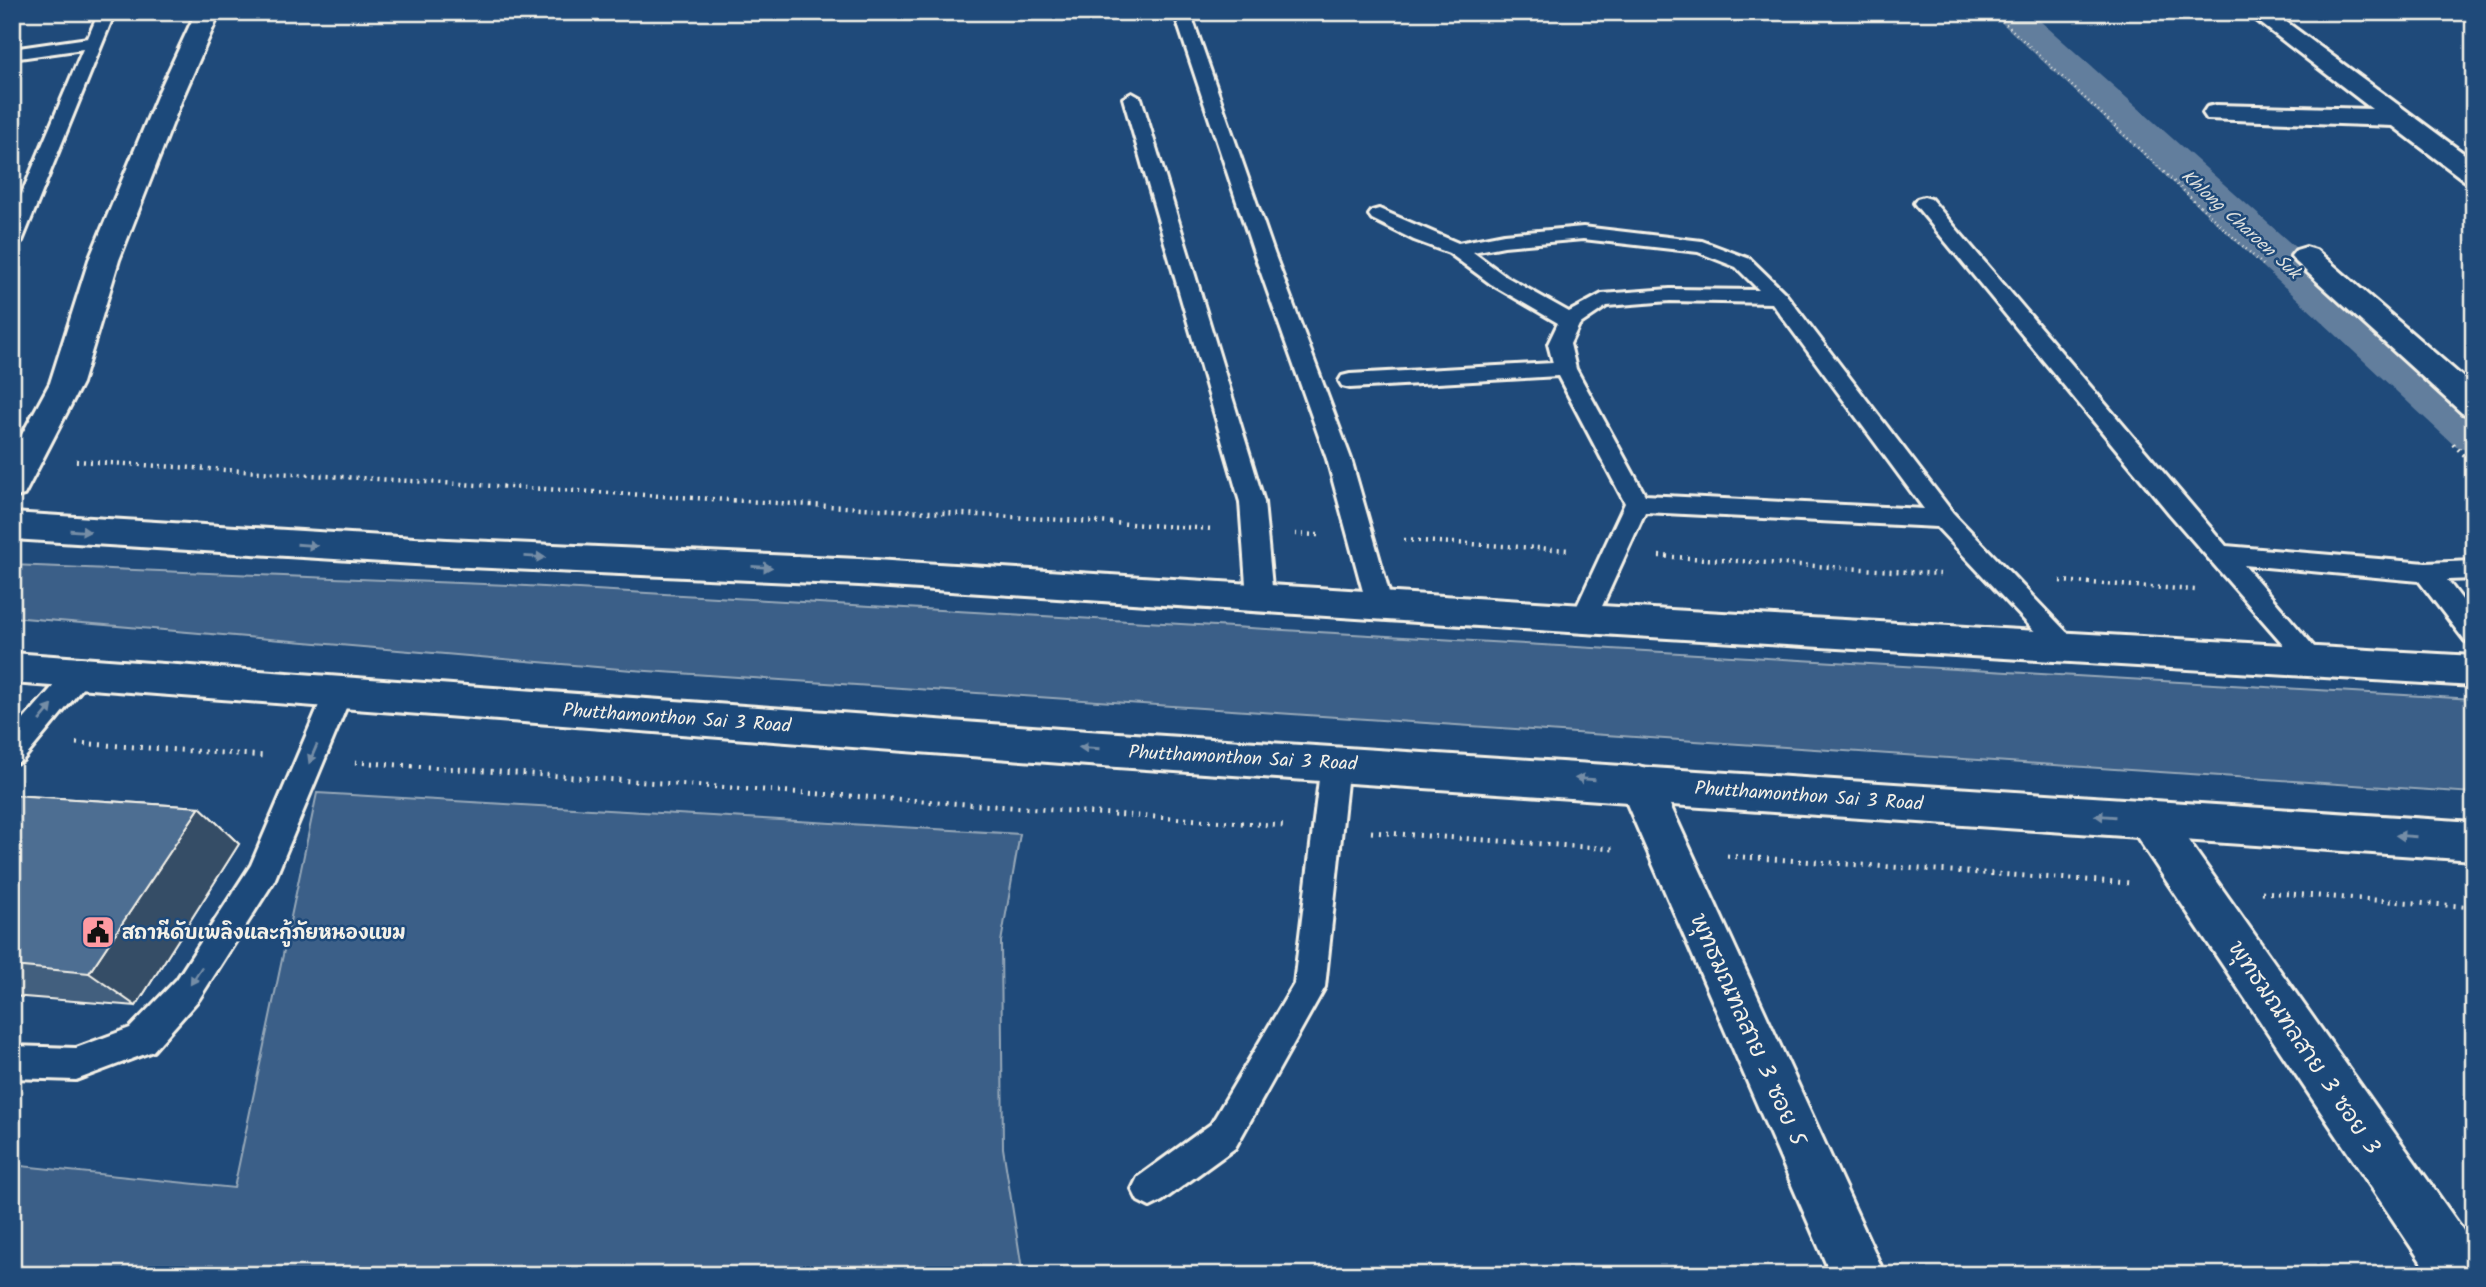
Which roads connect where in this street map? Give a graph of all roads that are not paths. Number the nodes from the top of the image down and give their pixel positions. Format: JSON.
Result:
{"nodes":[{"id":1,"x":107,"y":12,"type":"edge"},
{"id":2,"x":208,"y":12,"type":"edge"},
{"id":3,"x":1182,"y":12,"type":"edge"},
{"id":4,"x":2258,"y":12,"type":"edge"},
{"id":5,"x":95,"y":42,"type":"junction"},
{"id":6,"x":12,"y":54,"type":"edge"},
{"id":7,"x":1132,"y":98,"type":"dead end"},
{"id":8,"x":2216,"y":113,"type":"dead end"},
{"id":9,"x":2398,"y":118,"type":"junction"},
{"id":10,"x":2474,"y":174,"type":"edge"},
{"id":11,"x":1924,"y":203,"type":"dead end"},
{"id":12,"x":1379,"y":215,"type":"dead end"},
{"id":13,"x":12,"y":241,"type":"edge"},
{"id":14,"x":1456,"y":249,"type":"junction"},
{"id":15,"x":2306,"y":256,"type":"dead end"},
{"id":16,"x":1777,"y":297,"type":"junction"},
{"id":17,"x":1570,"y":321,"type":"junction"},
{"id":18,"x":1565,"y":369,"type":"junction"},
{"id":19,"x":1350,"y":381,"type":"dead end"},
{"id":20,"x":2474,"y":405,"type":"edge"},
{"id":21,"x":12,"y":486,"type":"edge"},
{"id":22,"x":1637,"y":503,"type":"junction"},
{"id":23,"x":1944,"y":519,"type":"junction"},
{"id":24,"x":12,"y":527,"type":"edge"},
{"id":25,"x":2218,"y":554,"type":"junction"},
{"id":26,"x":2474,"y":570,"type":"edge"},
{"id":27,"x":2426,"y":572,"type":"junction"},
{"id":28,"x":1260,"y":598,"type":"junction"},
{"id":29,"x":1380,"y":606,"type":"junction"},
{"id":30,"x":1584,"y":620,"type":"junction"},
{"id":31,"x":2474,"y":634,"type":"edge"},
{"id":32,"x":2065,"y":648,"type":"junction"},
{"id":33,"x":2313,"y":662,"type":"junction"},
{"id":34,"x":12,"y":668,"type":"edge"},
{"id":35,"x":2474,"y":671,"type":"edge"},
{"id":36,"x":80,"y":673,"type":"junction"},
{"id":37,"x":339,"y":691,"type":"junction"},
{"id":38,"x":18,"y":746,"type":"edge"},
{"id":39,"x":1335,"y":763,"type":"junction"},
{"id":40,"x":1639,"y":783,"type":"junction"},
{"id":41,"x":2148,"y":818,"type":"junction"},
{"id":42,"x":2474,"y":841,"type":"edge"},
{"id":43,"x":12,"y":1062,"type":"edge"},
{"id":44,"x":1150,"y":1189,"type":"dead end"},
{"id":45,"x":1858,"y":1275,"type":"edge"},
{"id":46,"x":2462,"y":1275,"type":"edge"}],
"edges":[{"from":1,"to":5,"type":"lane"},
{"from":2,"to":21,"type":"main road"},
{"from":3,"to":29,"type":"lane"},
{"from":4,"to":9,"type":"main road"},
{"from":5,"to":6,"type":"lane"},
{"from":5,"to":13,"type":"lane"},
{"from":7,"to":28,"type":"lane"},
{"from":8,"to":9,"type":"main road"},
{"from":9,"to":10,"type":"main road"},
{"from":11,"to":25,"type":"lane"},
{"from":12,"to":14,"type":"lane"},
{"from":14,"to":16,"type":"lane"},
{"from":14,"to":17,"type":"lane"},
{"from":15,"to":20,"type":"main road"},
{"from":16,"to":17,"type":"lane"},
{"from":16,"to":23,"type":"lane"},
{"from":17,"to":18,"type":"lane"},
{"from":18,"to":19,"type":"lane"},
{"from":18,"to":22,"type":"lane"},
{"from":22,"to":23,"type":"lane"},
{"from":22,"to":30,"type":"lane"},
{"from":23,"to":32,"type":"lane"},
{"from":24,"to":28,"type":"main road","one_way":true},
{"from":25,"to":27,"type":"lane"},
{"from":25,"to":33,"type":"lane"},
{"from":26,"to":27,"type":"lane"},
{"from":27,"to":31,"type":"lane"},
{"from":28,"to":29,"type":"main road"},
{"from":29,"to":30,"type":"main road"},
{"from":30,"to":32,"type":"main road"},
{"from":32,"to":33,"type":"main road"},
{"from":33,"to":35,"type":"main road"},
{"from":34,"to":36,"type":"main road","name":"Phutthamonthon Sai 3 Road"},
{"from":36,"to":37,"type":"main road","name":"Phutthamonthon Sai 3 Road"},
{"from":38,"to":36,"type":"lane","one_way":true},
{"from":39,"to":37,"type":"main road","name":"Phutthamonthon Sai 3 Road","one_way":true},
{"from":37,"to":43,"type":"lane","one_way":true},
{"from":40,"to":39,"type":"main road","name":"Phutthamonthon Sai 3 Road","one_way":true},
{"from":39,"to":44,"type":"lane"},
{"from":41,"to":40,"type":"main road","name":"Phutthamonthon Sai 3 Road","one_way":true},
{"from":40,"to":45,"type":"main road","name":"พุทธมณฑลสาย 3 ซอย 5"},
{"from":42,"to":41,"type":"main road","name":"Phutthamonthon Sai 3 Road","one_way":true},
{"from":41,"to":46,"type":"main road","name":"พุทธมณฑลสาย 3 ซอย 3"}]}
